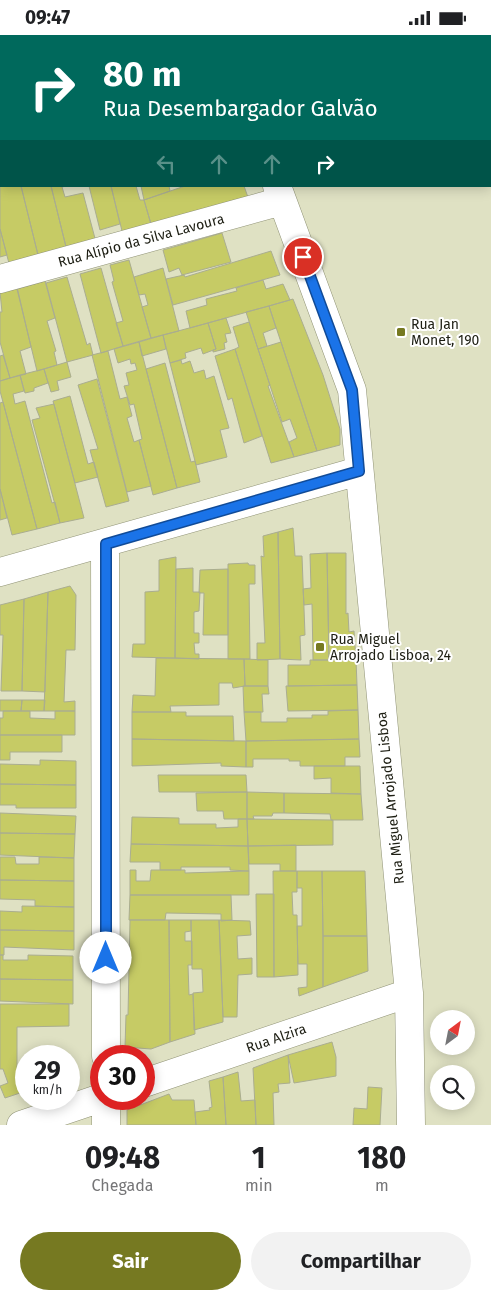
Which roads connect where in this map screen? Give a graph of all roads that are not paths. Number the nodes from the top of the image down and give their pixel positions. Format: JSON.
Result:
{"nodes":[{"id":1,"x":280,"y":194,"type":"edge"},
{"id":2,"x":0,"y":279,"type":"edge"},
{"id":3,"x":359,"y":471,"type":"junction"},
{"id":4,"x":106,"y":544,"type":"junction"},
{"id":5,"x":0,"y":572,"type":"edge"},
{"id":6,"x":409,"y":993,"type":"junction"},
{"id":7,"x":106,"y":1045,"type":"edge"},
{"id":8,"x":155,"y":1079,"type":"edge"},
{"id":9,"x":90,"y":1102,"type":"edge"},
{"id":10,"x":106,"y":1110,"type":"edge"},
{"id":11,"x":21,"y":1125,"type":"edge"},
{"id":12,"x":106,"y":1125,"type":"edge"},
{"id":13,"x":411,"y":1125,"type":"edge"}],
"edges":[{"from":1,"to":2,"type":"street","name":"Rua Alípio da Silva Lavoura"},
{"from":1,"to":3,"type":"street","name":"Rua Miguel Arrojado Lisboa"},
{"from":3,"to":4,"type":"street"},
{"from":3,"to":6,"type":"street","name":"Rua Miguel Arrojado Lisboa"},
{"from":4,"to":5,"type":"street"},
{"from":4,"to":7,"type":"street"},
{"from":6,"to":8,"type":"street","name":"Rua Alzira"},
{"from":6,"to":13,"type":"street","name":"Rua Miguel Arrojado Lisboa"},
{"from":9,"to":11,"type":"street"},
{"from":10,"to":12,"type":"street"}]}
